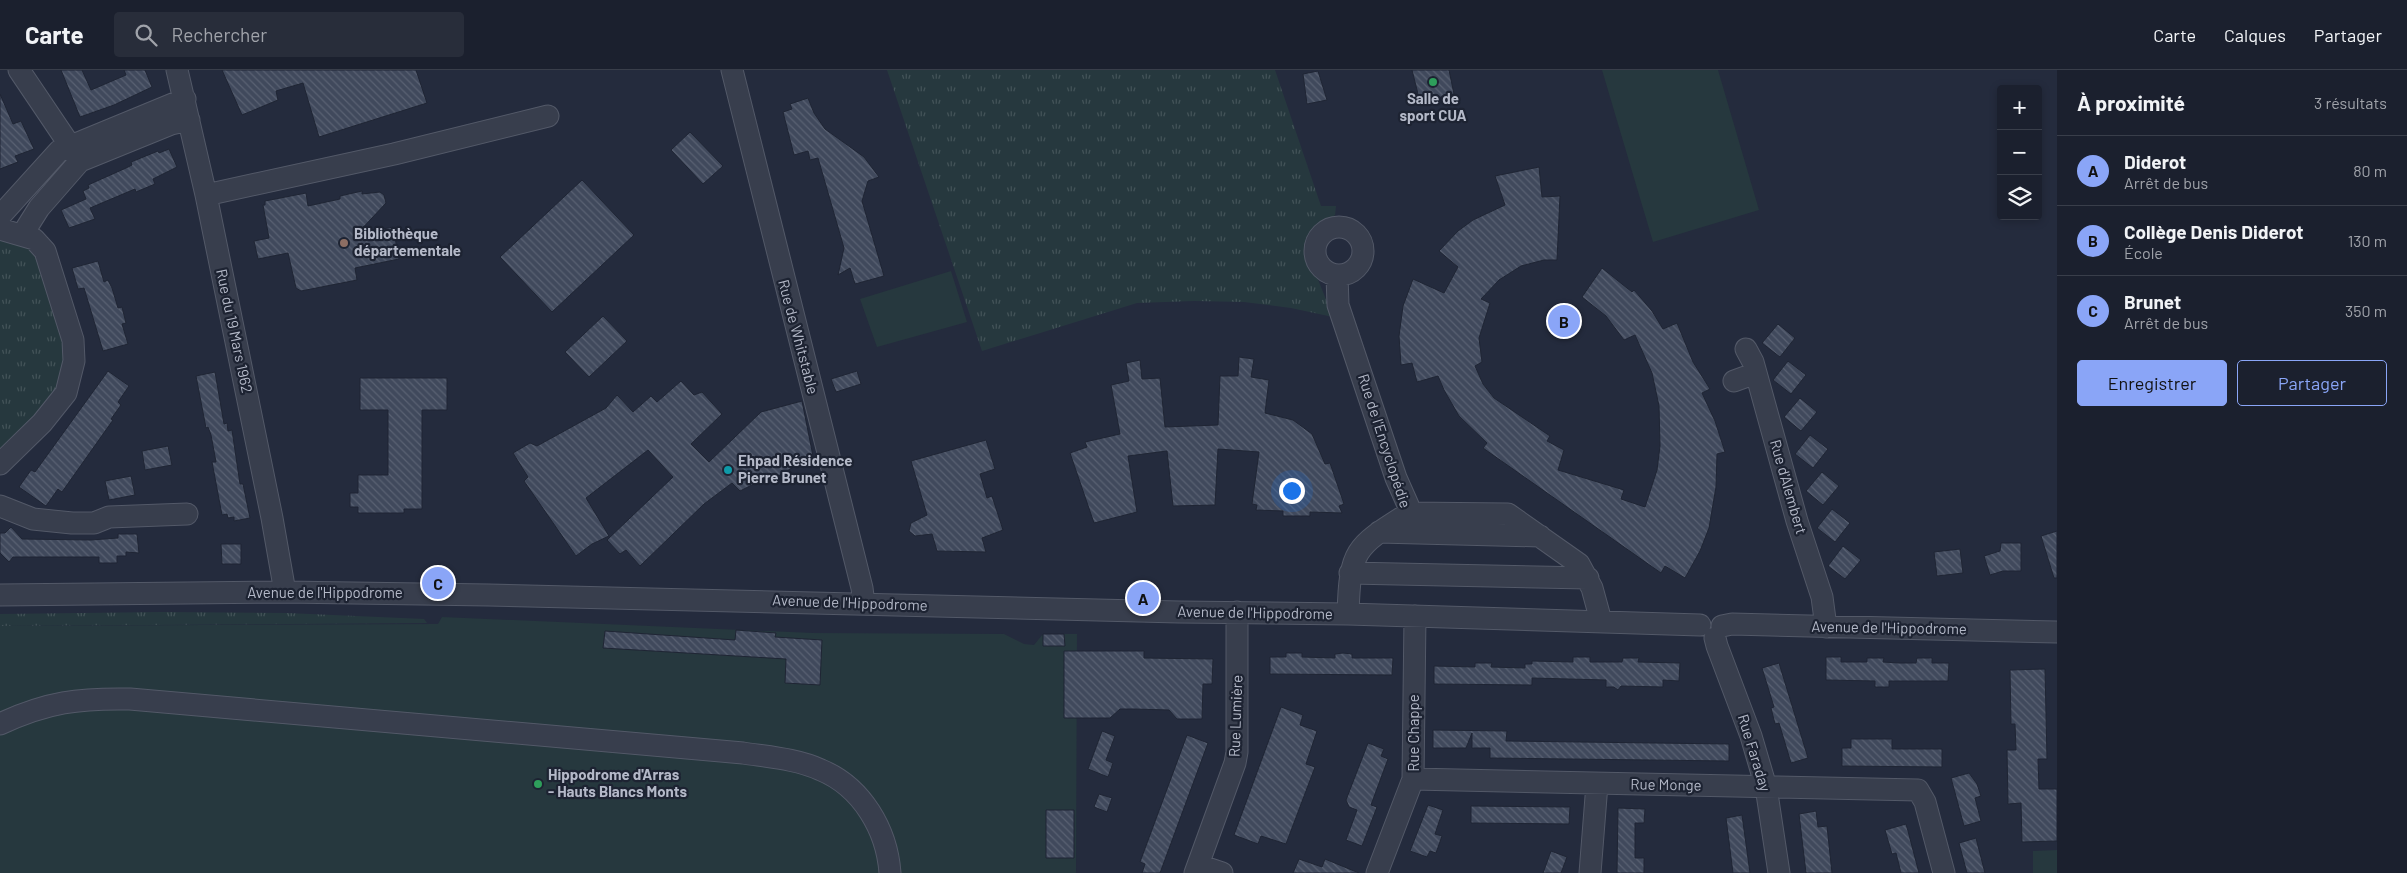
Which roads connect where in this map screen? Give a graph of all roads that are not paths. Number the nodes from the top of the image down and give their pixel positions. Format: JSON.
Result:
{"nodes":[{"id":1,"x":19,"y":70,"type":"edge"},
{"id":2,"x":177,"y":70,"type":"edge"},
{"id":3,"x":732,"y":70,"type":"edge"},
{"id":4,"x":185,"y":99,"type":"junction"},
{"id":5,"x":548,"y":116,"type":"dead end"},
{"id":6,"x":189,"y":120,"type":"junction"},
{"id":7,"x":75,"y":153,"type":"junction"},
{"id":8,"x":22,"y":191,"type":"junction"},
{"id":9,"x":206,"y":195,"type":"junction"},
{"id":10,"x":39,"y":208,"type":"junction"},
{"id":11,"x":0,"y":216,"type":"edge"},
{"id":12,"x":0,"y":229,"type":"edge"},
{"id":13,"x":22,"y":235,"type":"junction"},
{"id":14,"x":1336,"y":275,"type":"dead end"},
{"id":15,"x":1746,"y":349,"type":"dead end"},
{"id":16,"x":1756,"y":373,"type":"junction"},
{"id":17,"x":1734,"y":381,"type":"dead end"},
{"id":18,"x":0,"y":464,"type":"edge"},
{"id":19,"x":0,"y":506,"type":"edge"},
{"id":20,"x":1409,"y":513,"type":"junction"},
{"id":21,"x":187,"y":514,"type":"dead end"},
{"id":22,"x":1379,"y":532,"type":"junction"},
{"id":23,"x":1540,"y":536,"type":"junction"},
{"id":24,"x":1350,"y":573,"type":"junction"},
{"id":25,"x":1588,"y":578,"type":"junction"},
{"id":26,"x":285,"y":592,"type":"junction"},
{"id":27,"x":0,"y":595,"type":"edge"},
{"id":28,"x":864,"y":604,"type":"junction"},
{"id":29,"x":1237,"y":612,"type":"junction"},
{"id":30,"x":1348,"y":614,"type":"junction"},
{"id":31,"x":1415,"y":616,"type":"junction"},
{"id":32,"x":1601,"y":621,"type":"junction"},
{"id":33,"x":1826,"y":627,"type":"junction"},
{"id":34,"x":1712,"y":630,"type":"junction"},
{"id":35,"x":2057,"y":632,"type":"edge"},
{"id":36,"x":0,"y":724,"type":"edge"},
{"id":37,"x":1414,"y":779,"type":"junction"},
{"id":38,"x":1597,"y":784,"type":"junction"},
{"id":39,"x":1766,"y":786,"type":"junction"},
{"id":40,"x":1197,"y":869,"type":"edge"},
{"id":41,"x":890,"y":873,"type":"edge"},
{"id":42,"x":1222,"y":873,"type":"edge"},
{"id":43,"x":1377,"y":873,"type":"edge"},
{"id":44,"x":1590,"y":873,"type":"edge"},
{"id":45,"x":1779,"y":873,"type":"edge"},
{"id":46,"x":1944,"y":873,"type":"edge"}],
"edges":[{"from":1,"to":7,"type":"street"},
{"from":2,"to":4,"type":"street","name":"Rue du 19 Mars 1962"},
{"from":3,"to":28,"type":"street","name":"Rue de Whitstable"},
{"from":4,"to":6,"type":"street","name":"Rue du 19 Mars 1962"},
{"from":4,"to":7,"type":"street"},
{"from":5,"to":9,"type":"street"},
{"from":6,"to":7,"type":"street"},
{"from":6,"to":9,"type":"street","name":"Rue du 19 Mars 1962"},
{"from":7,"to":8,"type":"street"},
{"from":7,"to":10,"type":"street"},
{"from":8,"to":10,"type":"street"},
{"from":8,"to":11,"type":"street"},
{"from":9,"to":26,"type":"street","name":"Rue du 19 Mars 1962"},
{"from":10,"to":13,"type":"street"},
{"from":12,"to":13,"type":"street"},
{"from":13,"to":18,"type":"street"},
{"from":14,"to":20,"type":"street","name":"Rue de l'Encyclopédie"},
{"from":15,"to":16,"type":"street","name":"Rue d'Alembert"},
{"from":16,"to":17,"type":"street"},
{"from":16,"to":33,"type":"street","name":"Rue d'Alembert"},
{"from":19,"to":21,"type":"street"},
{"from":20,"to":22,"type":"street","name":"Rue de l'Encyclopédie"},
{"from":20,"to":23,"type":"street"},
{"from":22,"to":23,"type":"street"},
{"from":22,"to":24,"type":"street","name":"Rue de l'Encyclopédie"},
{"from":23,"to":25,"type":"street"},
{"from":24,"to":25,"type":"street"},
{"from":24,"to":30,"type":"street","name":"Rue de l'Encyclopédie"},
{"from":25,"to":32,"type":"street"},
{"from":26,"to":27,"type":"street","name":"Avenue de l'Hippodrome"},
{"from":26,"to":28,"type":"street","name":"Avenue de l'Hippodrome"},
{"from":28,"to":29,"type":"street","name":"Avenue de l'Hippodrome"},
{"from":29,"to":30,"type":"street","name":"Avenue de l'Hippodrome"},
{"from":29,"to":40,"type":"street","name":"Rue Lumière"},
{"from":30,"to":31,"type":"street","name":"Avenue de l'Hippodrome"},
{"from":31,"to":32,"type":"street","name":"Avenue de l'Hippodrome"},
{"from":31,"to":37,"type":"street","name":"Rue Chappe"},
{"from":32,"to":34,"type":"street","name":"Avenue de l'Hippodrome"},
{"from":33,"to":34,"type":"street","name":"Avenue de l'Hippodrome"},
{"from":33,"to":35,"type":"street","name":"Avenue de l'Hippodrome"},
{"from":34,"to":39,"type":"street","name":"Rue Faraday"},
{"from":36,"to":41,"type":"street"},
{"from":37,"to":38,"type":"street","name":"Rue Monge"},
{"from":37,"to":43,"type":"street","name":"Rue Chappe"},
{"from":38,"to":39,"type":"street","name":"Rue Monge"},
{"from":38,"to":44,"type":"street"},
{"from":39,"to":45,"type":"street","name":"Rue Faraday"},
{"from":39,"to":46,"type":"street","name":"Rue Monge"},
{"from":40,"to":42,"type":"street"}]}
